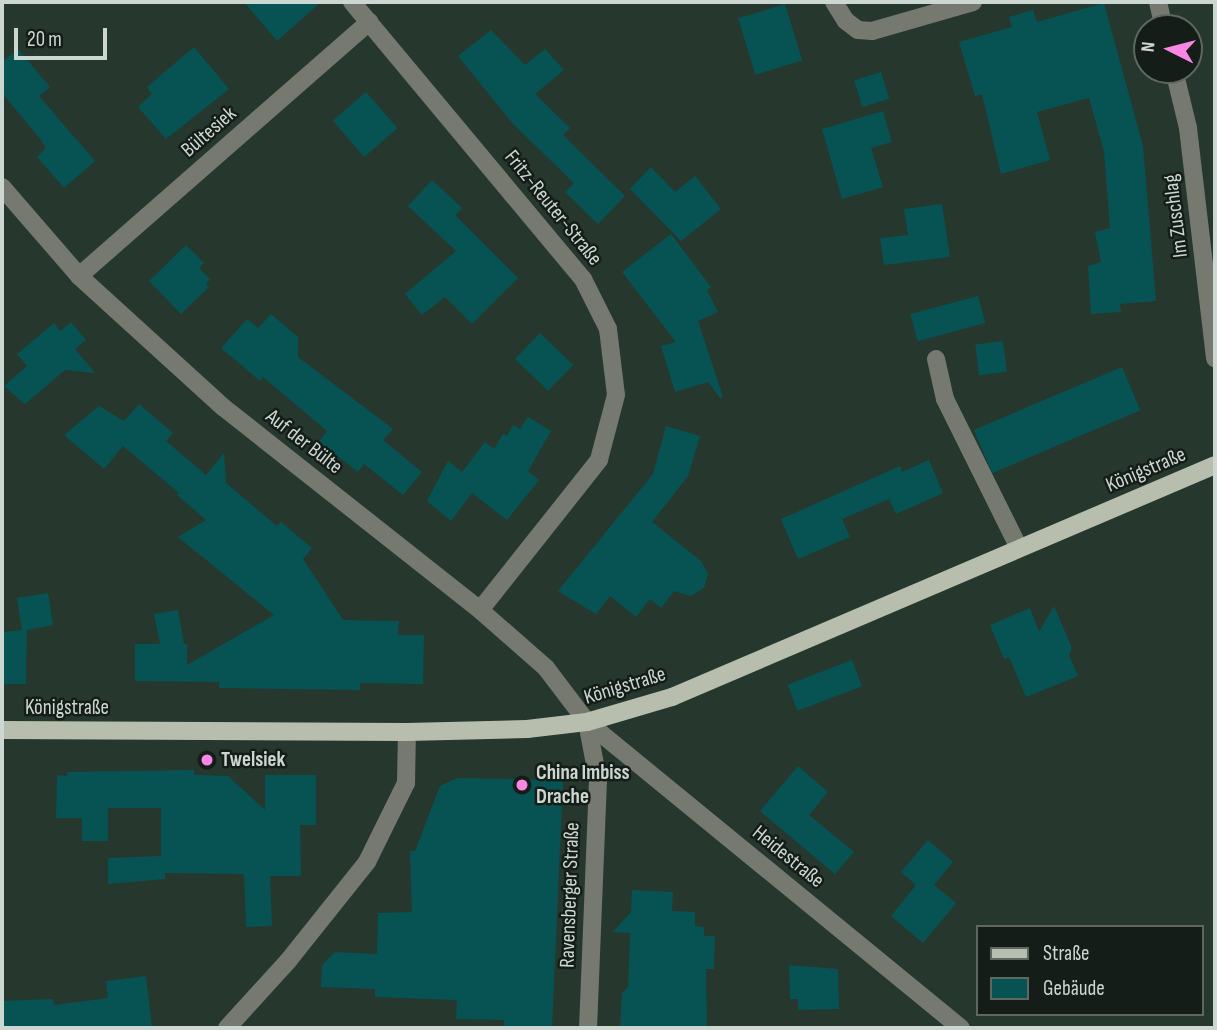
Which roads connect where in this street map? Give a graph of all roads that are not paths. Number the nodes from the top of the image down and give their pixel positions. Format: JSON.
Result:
{"nodes":[{"id":1,"x":352,"y":2,"type":"edge"},
{"id":2,"x":834,"y":2,"type":"edge"},
{"id":3,"x":973,"y":2,"type":"edge"},
{"id":4,"x":369,"y":22,"type":"junction"},
{"id":5,"x":1177,"y":84,"type":"edge"},
{"id":6,"x":2,"y":187,"type":"edge"},
{"id":7,"x":79,"y":276,"type":"junction"},
{"id":8,"x":1215,"y":358,"type":"edge"},
{"id":9,"x":936,"y":359,"type":"dead end"},
{"id":10,"x":1215,"y":465,"type":"edge"},
{"id":11,"x":1019,"y":548,"type":"junction"},
{"id":12,"x":480,"y":610,"type":"junction"},
{"id":13,"x":587,"y":722,"type":"junction"},
{"id":14,"x":2,"y":730,"type":"edge"},
{"id":15,"x":407,"y":732,"type":"junction"},
{"id":16,"x":227,"y":1028,"type":"edge"},
{"id":17,"x":588,"y":1028,"type":"edge"},
{"id":18,"x":961,"y":1028,"type":"edge"}],
"edges":[{"from":1,"to":4,"type":"street","name":"Fritz-Reuter-Straße"},
{"from":2,"to":3,"type":"street"},
{"from":4,"to":7,"type":"street","name":"Bültesiek"},
{"from":4,"to":12,"type":"street","name":"Fritz-Reuter-Straße"},
{"from":5,"to":8,"type":"street","name":"Im Zuschlag"},
{"from":6,"to":7,"type":"street","name":"Auf der Bülte"},
{"from":7,"to":12,"type":"street","name":"Auf der Bülte"},
{"from":9,"to":11,"type":"street"},
{"from":10,"to":11,"type":"main road","name":"Königstraße"},
{"from":11,"to":13,"type":"main road","name":"Königstraße"},
{"from":12,"to":13,"type":"street","name":"Auf der Bülte"},
{"from":13,"to":15,"type":"main road","name":"Königstraße"},
{"from":13,"to":17,"type":"street","name":"Ravensberger Straße"},
{"from":13,"to":18,"type":"street","name":"Heidestraße"},
{"from":14,"to":15,"type":"main road","name":"Königstraße"},
{"from":15,"to":16,"type":"street"}]}
